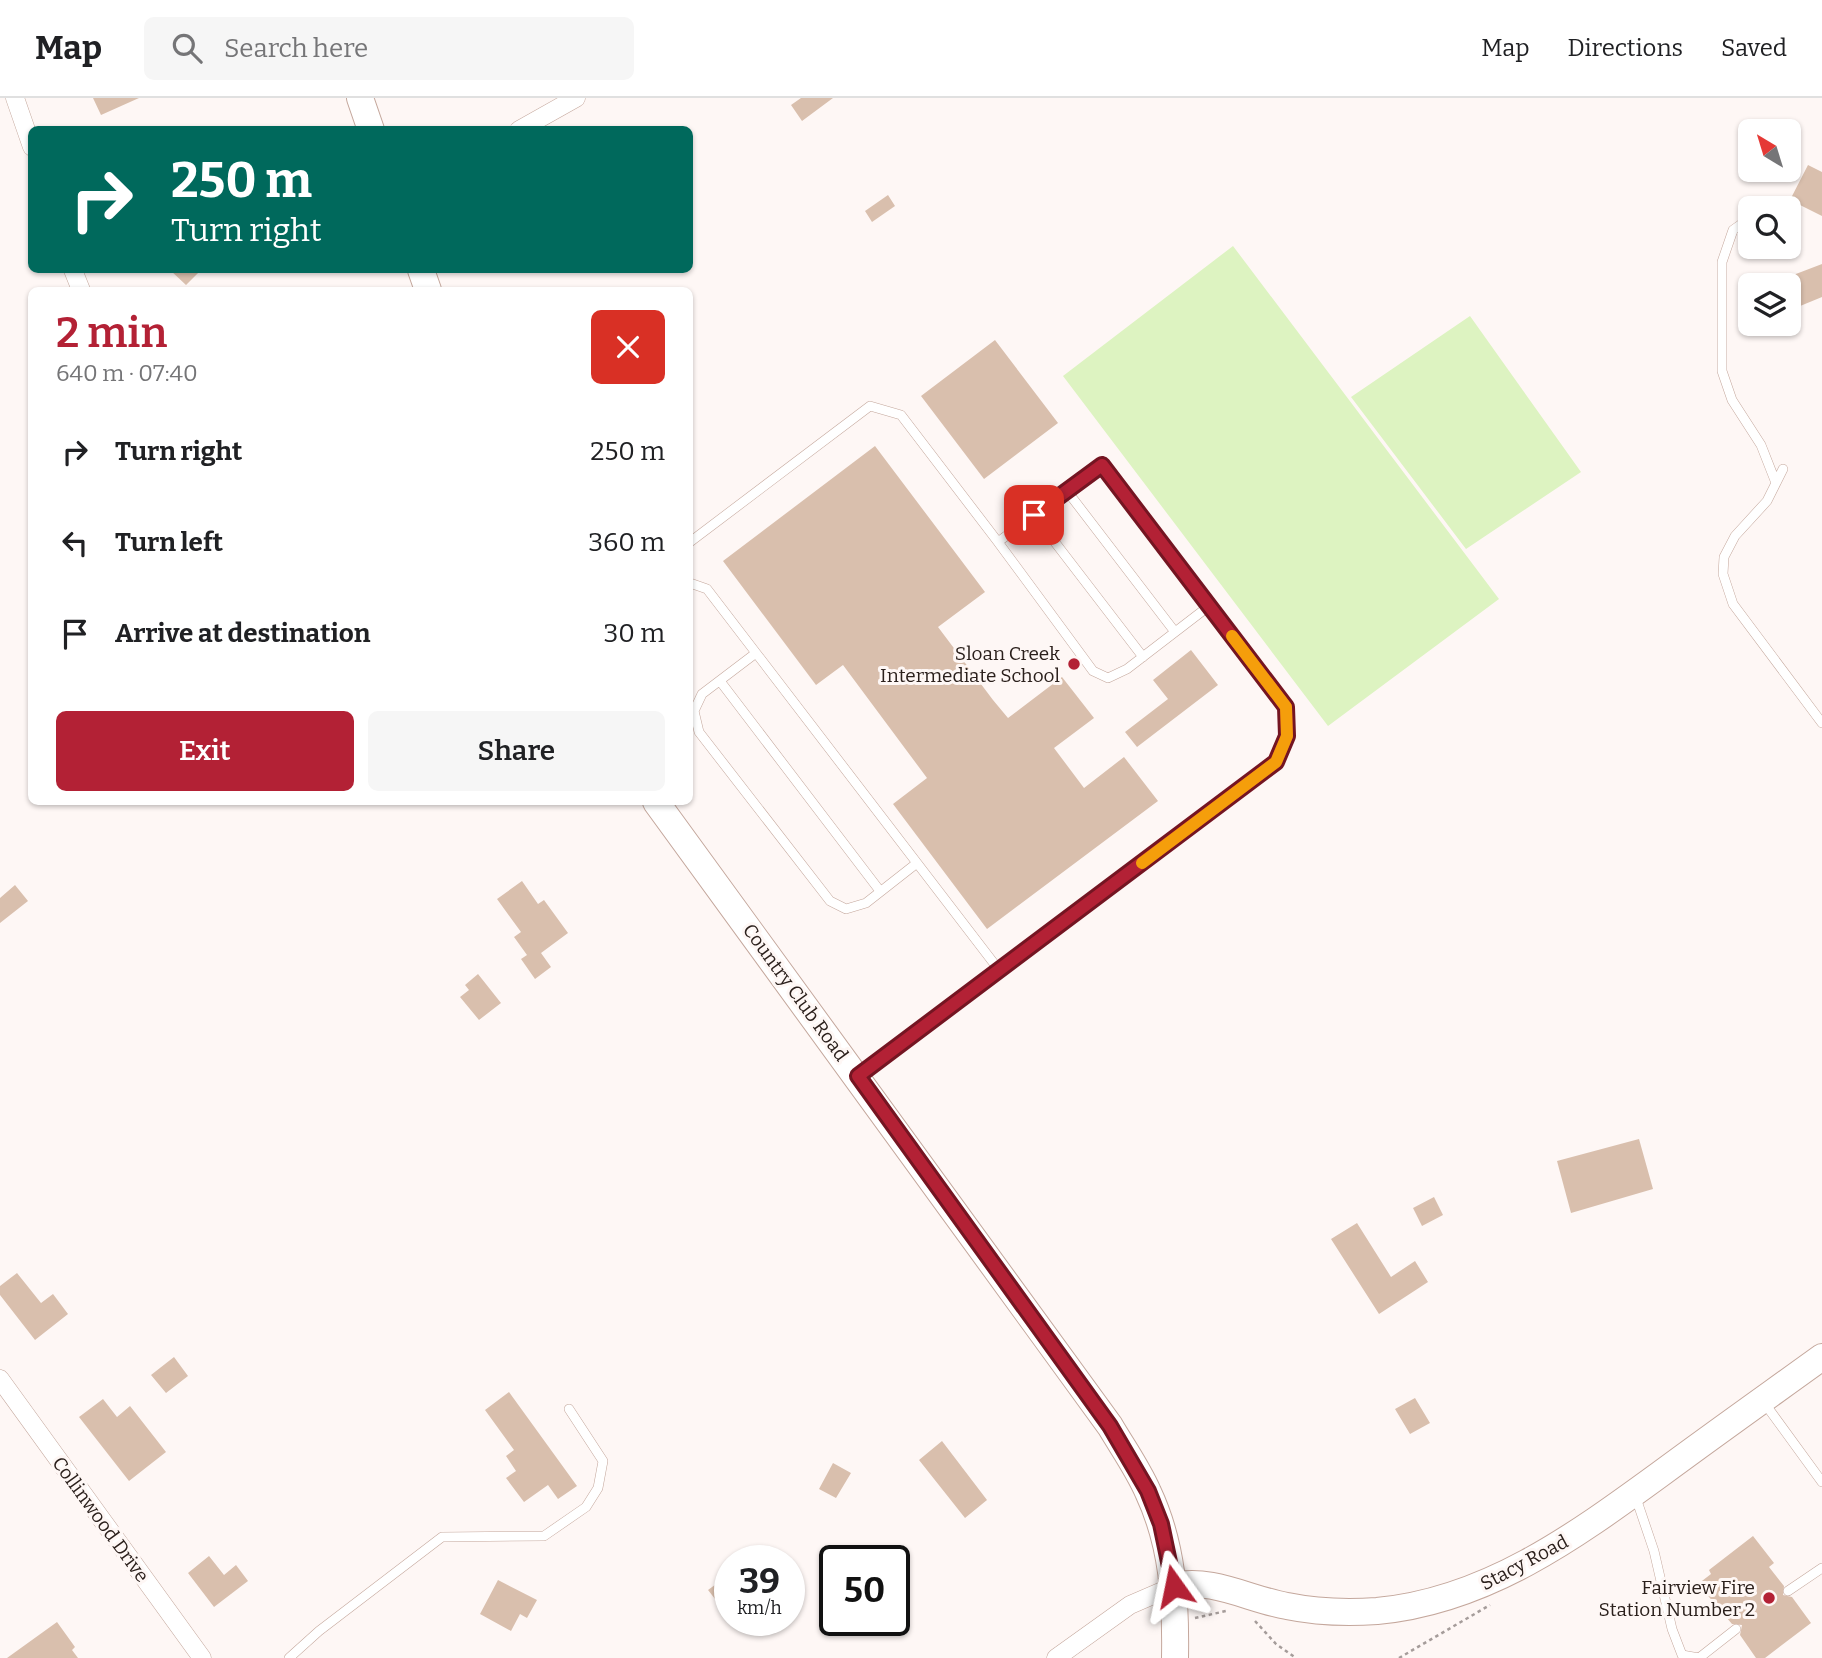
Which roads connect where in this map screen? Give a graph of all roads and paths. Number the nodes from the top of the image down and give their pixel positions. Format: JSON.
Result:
{"nodes":[{"id":1,"x":15,"y":98,"type":"edge"},
{"id":2,"x":360,"y":98,"type":"edge"},
{"id":3,"x":576,"y":98,"type":"edge"},
{"id":4,"x":370,"y":126,"type":"edge"},
{"id":5,"x":526,"y":126,"type":"edge"},
{"id":6,"x":28,"y":135,"type":"edge"},
{"id":7,"x":1738,"y":226,"type":"edge"},
{"id":8,"x":1783,"y":469,"type":"dead end"},
{"id":9,"x":1776,"y":483,"type":"junction"},
{"id":10,"x":1067,"y":491,"type":"junction"},
{"id":11,"x":1034,"y":515,"type":"junction"},
{"id":12,"x":693,"y":540,"type":"edge"},
{"id":13,"x":998,"y":542,"type":"junction"},
{"id":14,"x":693,"y":584,"type":"edge"},
{"id":15,"x":1209,"y":606,"type":"junction"},
{"id":16,"x":1175,"y":632,"type":"junction"},
{"id":17,"x":756,"y":653,"type":"junction"},
{"id":18,"x":1143,"y":657,"type":"junction"},
{"id":19,"x":720,"y":681,"type":"junction"},
{"id":20,"x":1822,"y":723,"type":"edge"},
{"id":21,"x":658,"y":805,"type":"edge"},
{"id":22,"x":917,"y":863,"type":"junction"},
{"id":23,"x":880,"y":891,"type":"junction"},
{"id":24,"x":999,"y":970,"type":"junction"},
{"id":25,"x":858,"y":1076,"type":"junction"},
{"id":26,"x":1822,"y":1357,"type":"edge"},
{"id":27,"x":0,"y":1379,"type":"edge"},
{"id":28,"x":1762,"y":1400,"type":"junction"},
{"id":29,"x":569,"y":1409,"type":"dead end"},
{"id":30,"x":1822,"y":1482,"type":"edge"},
{"id":31,"x":1634,"y":1493,"type":"junction"},
{"id":32,"x":1822,"y":1568,"type":"edge"},
{"id":33,"x":1174,"y":1586,"type":"junction"},
{"id":34,"x":1788,"y":1591,"type":"dead end"},
{"id":35,"x":1231,"y":1611,"type":"dead end"},
{"id":36,"x":1250,"y":1618,"type":"dead end"},
{"id":37,"x":1175,"y":1620,"type":"junction"},
{"id":38,"x":1736,"y":1629,"type":"dead end"},
{"id":39,"x":202,"y":1658,"type":"edge"},
{"id":40,"x":289,"y":1658,"type":"edge"},
{"id":41,"x":1056,"y":1658,"type":"edge"},
{"id":42,"x":1174,"y":1658,"type":"edge"},
{"id":43,"x":1296,"y":1658,"type":"edge"}],
"edges":[{"from":1,"to":6,"type":"street"},
{"from":2,"to":4,"type":"main road"},
{"from":3,"to":5,"type":"street"},
{"from":7,"to":9,"type":"lane"},
{"from":8,"to":9,"type":"lane"},
{"from":9,"to":20,"type":"lane"},
{"from":10,"to":11,"type":"lane"},
{"from":10,"to":15,"type":"lane"},
{"from":10,"to":16,"type":"lane"},
{"from":11,"to":13,"type":"lane"},
{"from":11,"to":18,"type":"lane"},
{"from":12,"to":13,"type":"lane"},
{"from":13,"to":18,"type":"lane"},
{"from":14,"to":17,"type":"lane"},
{"from":15,"to":16,"type":"lane"},
{"from":15,"to":24,"type":"lane"},
{"from":16,"to":18,"type":"lane"},
{"from":17,"to":19,"type":"lane"},
{"from":17,"to":22,"type":"lane"},
{"from":19,"to":23,"type":"lane"},
{"from":19,"to":23,"type":"lane"},
{"from":21,"to":25,"type":"main road","name":"Country Club Road"},
{"from":22,"to":23,"type":"lane"},
{"from":22,"to":24,"type":"lane"},
{"from":24,"to":25,"type":"lane"},
{"from":25,"to":33,"type":"main road","name":"Country Club Road"},
{"from":26,"to":28,"type":"main road","name":"Stacy Road"},
{"from":27,"to":39,"type":"street","name":"Collinwood Drive"},
{"from":28,"to":30,"type":"lane"},
{"from":28,"to":31,"type":"main road","name":"Stacy Road"},
{"from":29,"to":40,"type":"lane"},
{"from":31,"to":33,"type":"main road","name":"Stacy Road"},
{"from":31,"to":38,"type":"lane"},
{"from":32,"to":34,"type":"lane"},
{"from":33,"to":37,"type":"main road","name":"Country Club Road"},
{"from":33,"to":41,"type":"street"},
{"from":35,"to":37,"type":"path"},
{"from":36,"to":43,"type":"path"},
{"from":37,"to":42,"type":"main road","name":"Country Club Road"}]}
